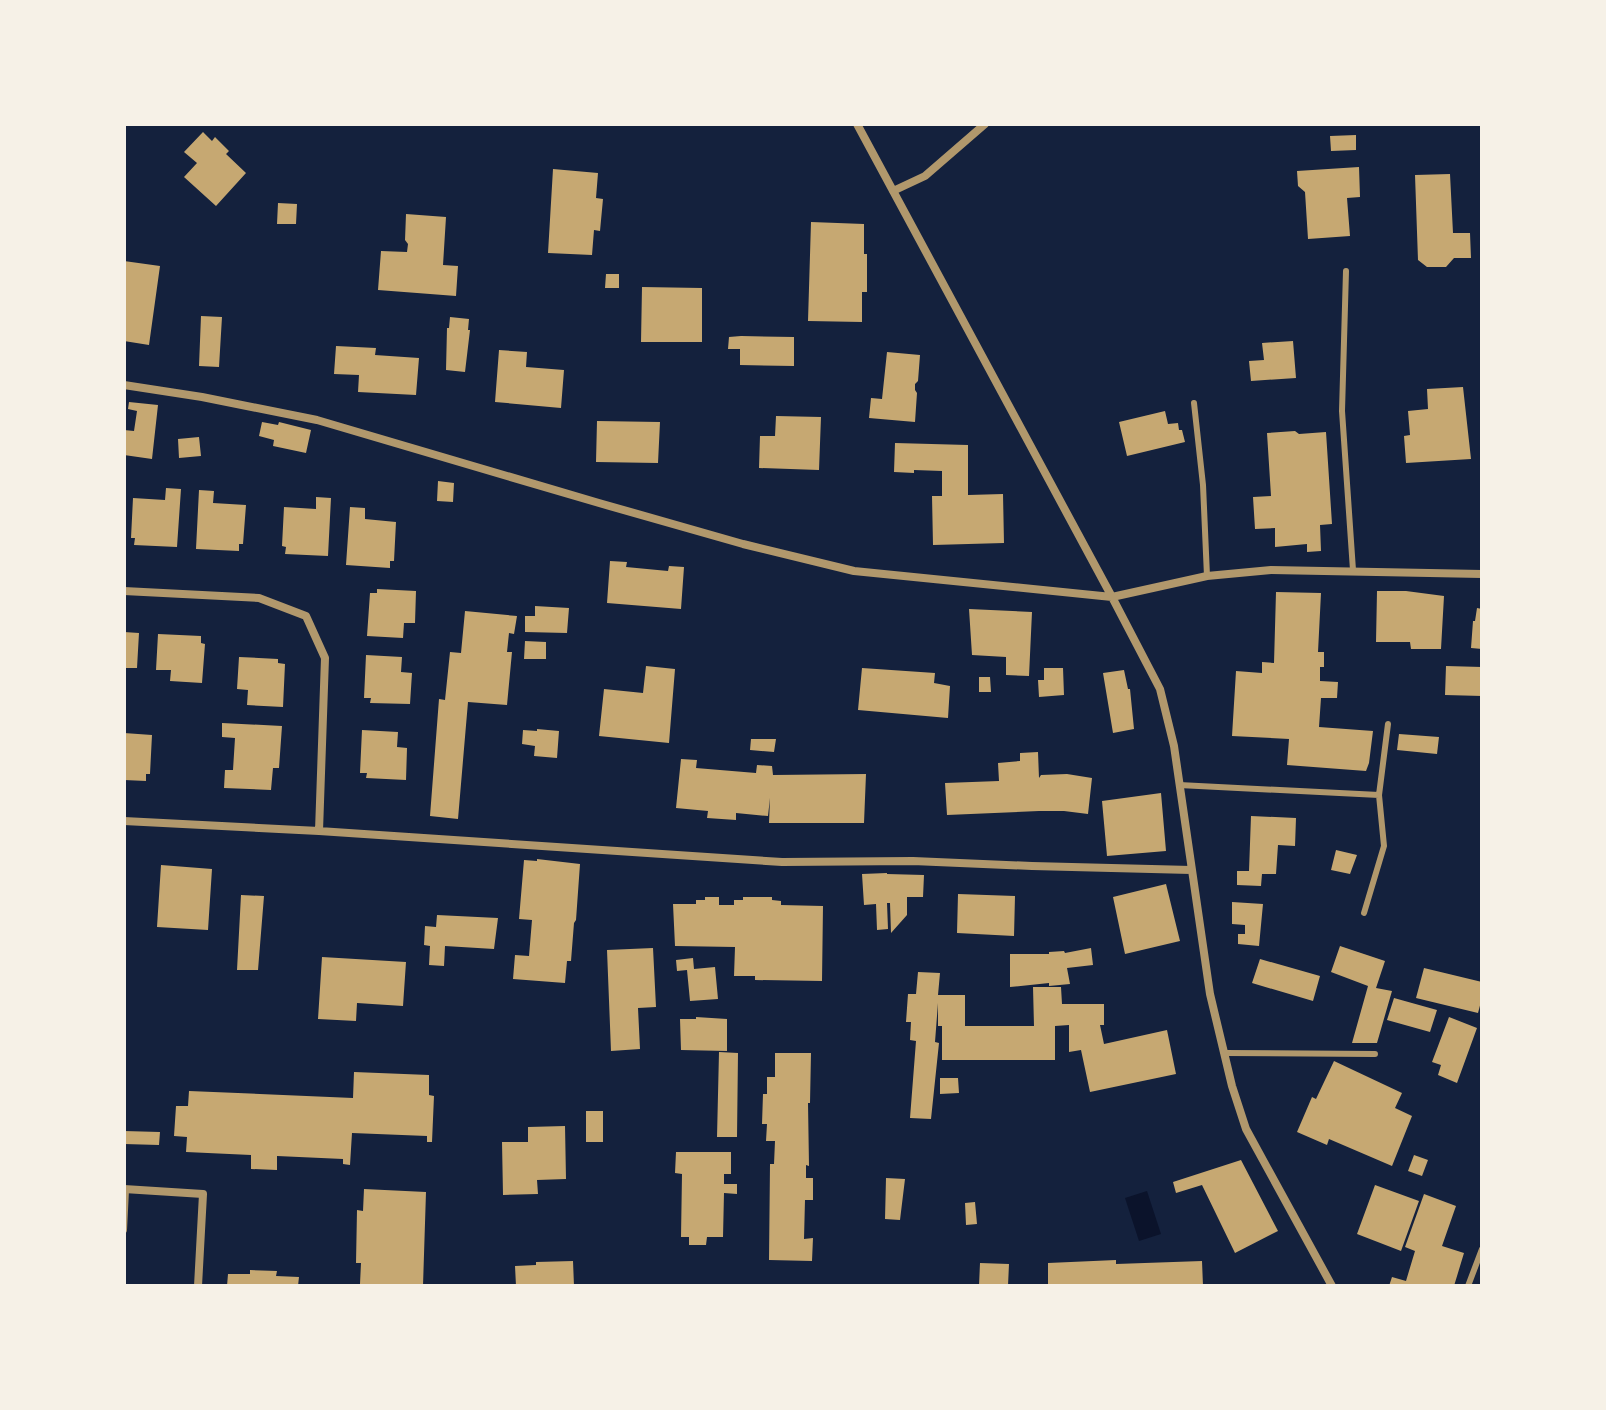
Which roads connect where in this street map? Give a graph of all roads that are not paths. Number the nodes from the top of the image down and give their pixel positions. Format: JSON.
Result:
{"nodes":[{"id":1,"x":857,"y":124,"type":"edge"},
{"id":2,"x":985,"y":124,"type":"edge"},
{"id":3,"x":893,"y":191,"type":"junction"},
{"id":4,"x":1346,"y":271,"type":"dead end"},
{"id":5,"x":124,"y":385,"type":"edge"},
{"id":6,"x":1194,"y":403,"type":"dead end"},
{"id":7,"x":1353,"y":570,"type":"junction"},
{"id":8,"x":1482,"y":574,"type":"edge"},
{"id":9,"x":1207,"y":576,"type":"junction"},
{"id":10,"x":124,"y":591,"type":"edge"},
{"id":11,"x":1112,"y":597,"type":"junction"},
{"id":12,"x":1388,"y":724,"type":"dead end"},
{"id":13,"x":1179,"y":785,"type":"junction"},
{"id":14,"x":1379,"y":795,"type":"junction"},
{"id":15,"x":124,"y":821,"type":"edge"},
{"id":16,"x":319,"y":831,"type":"junction"},
{"id":17,"x":1191,"y":870,"type":"junction"},
{"id":18,"x":1364,"y":913,"type":"dead end"},
{"id":19,"x":1224,"y":1053,"type":"junction"},
{"id":20,"x":1375,"y":1054,"type":"dead end"},
{"id":21,"x":125,"y":1190,"type":"edge"},
{"id":22,"x":124,"y":1230,"type":"edge"},
{"id":23,"x":1482,"y":1249,"type":"edge"},
{"id":24,"x":198,"y":1286,"type":"edge"},
{"id":25,"x":1332,"y":1286,"type":"edge"},
{"id":26,"x":1468,"y":1286,"type":"edge"}],
"edges":[{"from":1,"to":3,"type":"street"},
{"from":2,"to":3,"type":"street"},
{"from":3,"to":11,"type":"street"},
{"from":4,"to":7,"type":"lane"},
{"from":5,"to":11,"type":"street"},
{"from":6,"to":9,"type":"lane"},
{"from":7,"to":8,"type":"street"},
{"from":7,"to":9,"type":"street"},
{"from":9,"to":11,"type":"street"},
{"from":10,"to":16,"type":"street"},
{"from":11,"to":13,"type":"street"},
{"from":12,"to":14,"type":"lane"},
{"from":13,"to":14,"type":"lane"},
{"from":13,"to":17,"type":"street"},
{"from":14,"to":18,"type":"lane"},
{"from":15,"to":16,"type":"street"},
{"from":16,"to":17,"type":"street"},
{"from":17,"to":19,"type":"street"},
{"from":19,"to":20,"type":"lane"},
{"from":19,"to":25,"type":"street"},
{"from":21,"to":22,"type":"lane"},
{"from":21,"to":24,"type":"street"},
{"from":23,"to":26,"type":"lane"}]}
